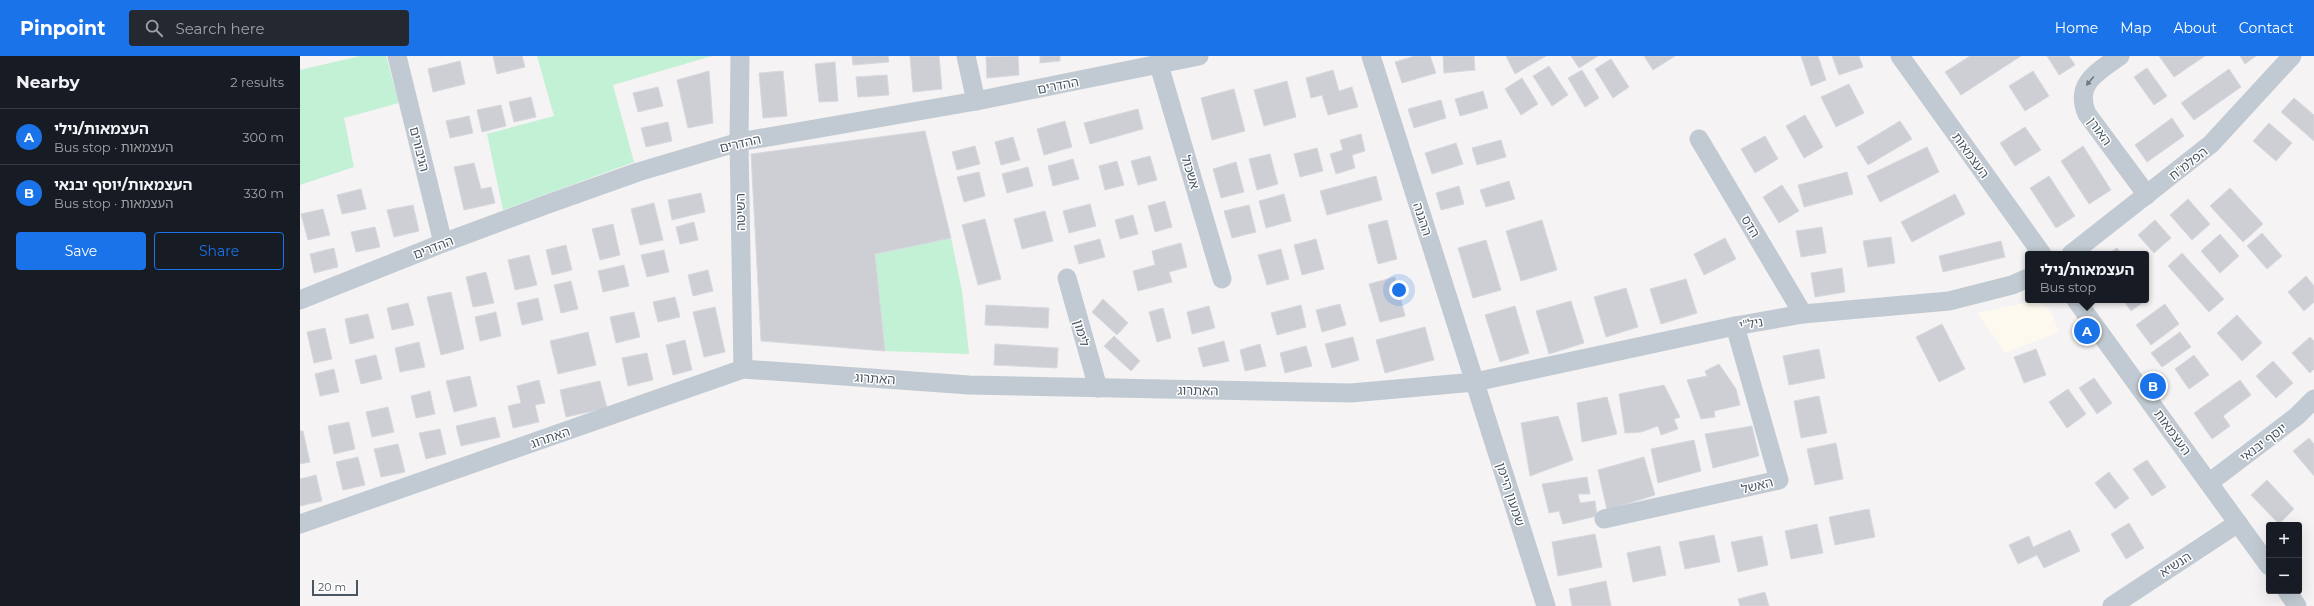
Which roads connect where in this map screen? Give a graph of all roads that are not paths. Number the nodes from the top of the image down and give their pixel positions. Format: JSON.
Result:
{"nodes":[{"id":1,"x":397,"y":56,"type":"edge"},
{"id":2,"x":740,"y":56,"type":"edge"},
{"id":3,"x":966,"y":56,"type":"edge"},
{"id":4,"x":1199,"y":56,"type":"edge"},
{"id":5,"x":1372,"y":56,"type":"edge"},
{"id":6,"x":1900,"y":56,"type":"edge"},
{"id":7,"x":2292,"y":56,"type":"edge"},
{"id":8,"x":2109,"y":59,"type":"edge"},
{"id":9,"x":1159,"y":65,"type":"junction"},
{"id":10,"x":976,"y":101,"type":"junction"},
{"id":11,"x":1699,"y":139,"type":"dead end"},
{"id":12,"x":739,"y":142,"type":"junction"},
{"id":13,"x":2147,"y":195,"type":"junction"},
{"id":14,"x":443,"y":243,"type":"junction"},
{"id":15,"x":2040,"y":251,"type":"edge"},
{"id":16,"x":2075,"y":251,"type":"edge"},
{"id":17,"x":1067,"y":278,"type":"dead end"},
{"id":18,"x":1222,"y":279,"type":"dead end"},
{"id":19,"x":2025,"y":279,"type":"edge"},
{"id":20,"x":300,"y":300,"type":"edge"},
{"id":21,"x":2078,"y":303,"type":"edge"},
{"id":22,"x":1803,"y":314,"type":"junction"},
{"id":23,"x":1735,"y":326,"type":"junction"},
{"id":24,"x":744,"y":369,"type":"junction"},
{"id":25,"x":1475,"y":382,"type":"junction"},
{"id":26,"x":1098,"y":388,"type":"junction"},
{"id":27,"x":2314,"y":399,"type":"edge"},
{"id":28,"x":2210,"y":482,"type":"junction"},
{"id":29,"x":1604,"y":519,"type":"dead end"},
{"id":30,"x":2238,"y":523,"type":"junction"},
{"id":31,"x":300,"y":524,"type":"edge"},
{"id":32,"x":2266,"y":562,"type":"edge"},
{"id":33,"x":2289,"y":594,"type":"edge"},
{"id":34,"x":1546,"y":606,"type":"edge"},
{"id":35,"x":2112,"y":606,"type":"edge"},
{"id":36,"x":2297,"y":606,"type":"edge"}],
"edges":[{"from":1,"to":14,"type":"street","name":"הגיבורים"},
{"from":2,"to":12,"type":"street","name":"השיטה"},
{"from":3,"to":10,"type":"street"},
{"from":4,"to":9,"type":"street","name":"ההדרים"},
{"from":5,"to":25,"type":"street","name":"ההגנה"},
{"from":6,"to":15,"type":"street","name":"העצמאות"},
{"from":7,"to":13,"type":"street","name":"הפלמ\"ח"},
{"from":8,"to":13,"type":"street","name":"האורן","one_way":true},
{"from":9,"to":10,"type":"street","name":"ההדרים"},
{"from":9,"to":18,"type":"street","name":"אשכול"},
{"from":10,"to":12,"type":"street","name":"ההדרים"},
{"from":11,"to":22,"type":"street","name":"הדס"},
{"from":12,"to":14,"type":"street","name":"ההדרים"},
{"from":12,"to":24,"type":"street","name":"השיטה"},
{"from":13,"to":16,"type":"street","name":"הפלמ\"ח"},
{"from":14,"to":20,"type":"street","name":"ההדרים"},
{"from":17,"to":26,"type":"street","name":"לימון"},
{"from":19,"to":22,"type":"street","name":"ניל\"י"},
{"from":21,"to":28,"type":"street","name":"העצמאות"},
{"from":22,"to":23,"type":"street","name":"ניל\"י"},
{"from":23,"to":25,"type":"street","name":"ניל\"י"},
{"from":23,"to":29,"type":"street","name":"האשל"},
{"from":24,"to":26,"type":"street","name":"האתרוג"},
{"from":24,"to":31,"type":"street","name":"האתרוג"},
{"from":25,"to":26,"type":"street","name":"האתרוג"},
{"from":25,"to":34,"type":"street","name":"שמעון היימן"},
{"from":27,"to":28,"type":"street","name":"יוסף יבנאי"},
{"from":28,"to":30,"type":"street","name":"העצמאות"},
{"from":30,"to":32,"type":"street","name":"העצמאות"},
{"from":30,"to":35,"type":"street","name":"הנשיא"},
{"from":33,"to":36,"type":"street"}]}
